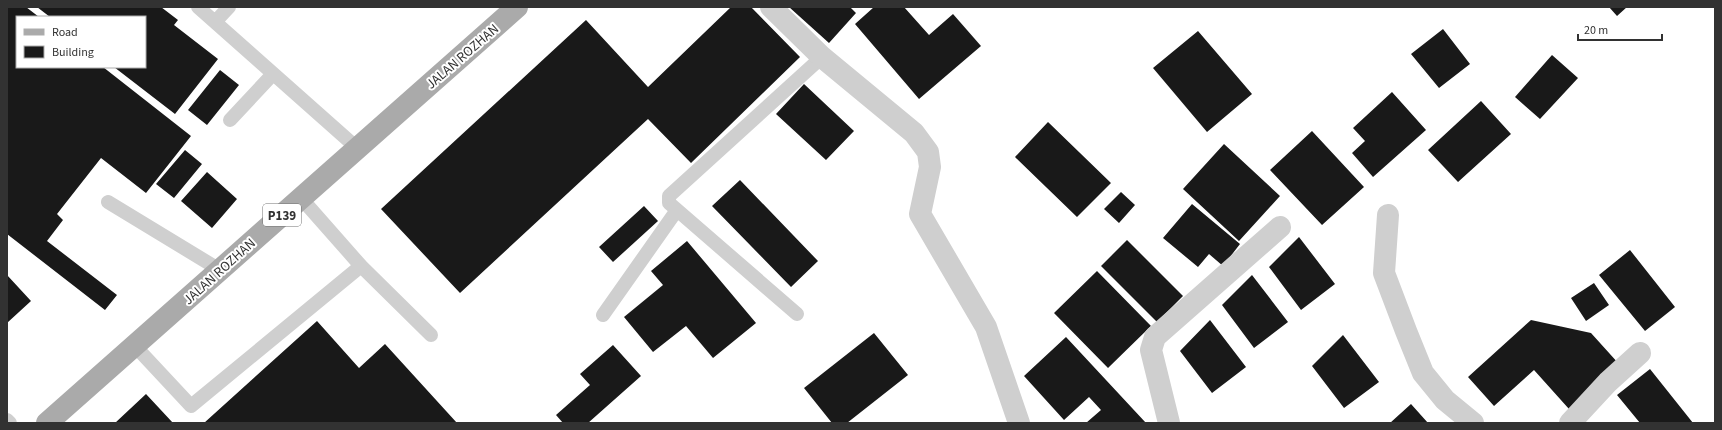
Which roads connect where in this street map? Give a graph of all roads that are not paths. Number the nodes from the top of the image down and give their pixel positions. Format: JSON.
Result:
{"nodes":[{"id":1,"x":198,"y":7,"type":"edge"},
{"id":2,"x":230,"y":7,"type":"edge"},
{"id":3,"x":517,"y":7,"type":"edge"},
{"id":4,"x":771,"y":7,"type":"edge"},
{"id":5,"x":215,"y":22,"type":"junction"},
{"id":6,"x":822,"y":57,"type":"junction"},
{"id":7,"x":273,"y":74,"type":"junction"},
{"id":8,"x":230,"y":120,"type":"dead end"},
{"id":9,"x":357,"y":148,"type":"junction"},
{"id":10,"x":301,"y":198,"type":"junction"},
{"id":11,"x":108,"y":202,"type":"dead end"},
{"id":12,"x":677,"y":210,"type":"junction"},
{"id":13,"x":1388,"y":215,"type":"dead end"},
{"id":14,"x":1280,"y":227,"type":"dead end"},
{"id":15,"x":361,"y":266,"type":"junction"},
{"id":16,"x":220,"y":270,"type":"junction"},
{"id":17,"x":797,"y":314,"type":"dead end"},
{"id":18,"x":603,"y":315,"type":"dead end"},
{"id":19,"x":430,"y":335,"type":"dead end"},
{"id":20,"x":135,"y":346,"type":"junction"},
{"id":21,"x":1640,"y":353,"type":"dead end"},
{"id":22,"x":7,"y":420,"type":"edge"},
{"id":23,"x":10,"y":423,"type":"edge"},
{"id":24,"x":47,"y":423,"type":"edge"},
{"id":25,"x":1019,"y":423,"type":"edge"},
{"id":26,"x":1169,"y":423,"type":"edge"},
{"id":27,"x":1473,"y":423,"type":"edge"},
{"id":28,"x":1570,"y":423,"type":"edge"}],
"edges":[{"from":1,"to":5,"type":"lane"},
{"from":2,"to":5,"type":"lane"},
{"from":3,"to":9,"type":"main road","name":"JALAN ROZHAN","number":"P139"},
{"from":4,"to":6,"type":"street"},
{"from":5,"to":7,"type":"lane"},
{"from":6,"to":12,"type":"lane"},
{"from":6,"to":25,"type":"street"},
{"from":7,"to":8,"type":"lane"},
{"from":7,"to":9,"type":"lane"},
{"from":9,"to":10,"type":"main road","name":"JALAN ROZHAN","number":"P139"},
{"from":10,"to":15,"type":"lane"},
{"from":10,"to":16,"type":"main road","name":"JALAN ROZHAN","number":"P139"},
{"from":11,"to":16,"type":"lane"},
{"from":12,"to":17,"type":"lane"},
{"from":12,"to":18,"type":"lane"},
{"from":13,"to":27,"type":"street"},
{"from":14,"to":26,"type":"street"},
{"from":15,"to":19,"type":"lane"},
{"from":15,"to":20,"type":"lane"},
{"from":16,"to":20,"type":"main road","name":"JALAN ROZHAN","number":"P139"},
{"from":20,"to":24,"type":"main road","name":"JALAN ROZHAN","number":"P139"},
{"from":21,"to":28,"type":"street"},
{"from":22,"to":23,"type":"lane"}]}
